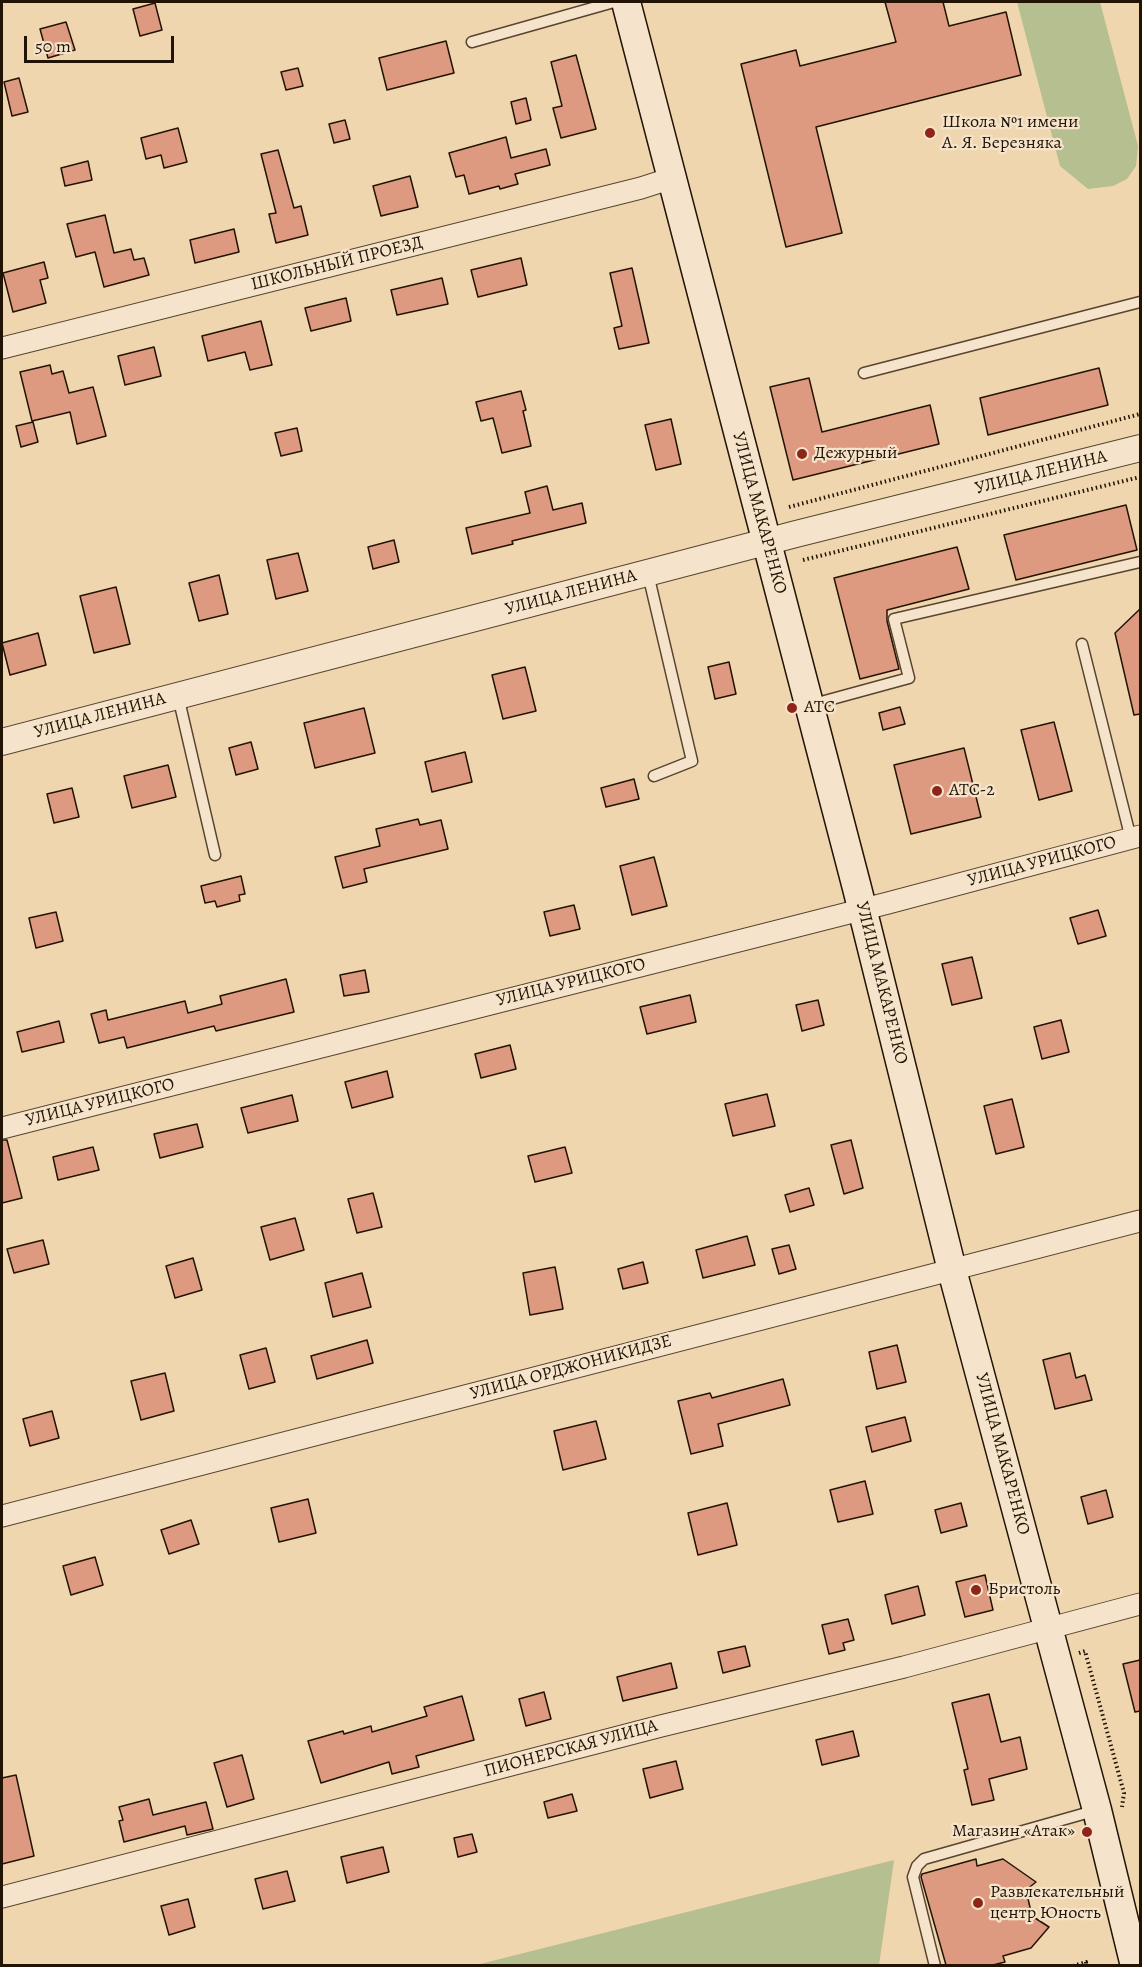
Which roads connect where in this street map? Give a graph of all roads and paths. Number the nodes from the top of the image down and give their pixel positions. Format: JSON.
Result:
{"nodes":[{"id":1,"x":625,"y":2,"type":"edge"},
{"id":2,"x":472,"y":42,"type":"dead end"},
{"id":3,"x":672,"y":178,"type":"junction"},
{"id":4,"x":1140,"y":302,"type":"edge"},
{"id":5,"x":2,"y":348,"type":"edge"},
{"id":6,"x":864,"y":373,"type":"dead end"},
{"id":7,"x":1140,"y":414,"type":"edge"},
{"id":8,"x":1140,"y":448,"type":"edge"},
{"id":9,"x":1140,"y":477,"type":"edge"},
{"id":10,"x":789,"y":507,"type":"dead end"},
{"id":11,"x":767,"y":542,"type":"junction"},
{"id":12,"x":803,"y":560,"type":"dead end"},
{"id":13,"x":1140,"y":562,"type":"edge"},
{"id":14,"x":648,"y":573,"type":"junction"},
{"id":15,"x":1082,"y":644,"type":"dead end"},
{"id":16,"x":178,"y":696,"type":"junction"},
{"id":17,"x":809,"y":705,"type":"junction"},
{"id":18,"x":2,"y":742,"type":"edge"},
{"id":19,"x":654,"y":776,"type":"dead end"},
{"id":20,"x":1136,"y":837,"type":"edge"},
{"id":21,"x":215,"y":855,"type":"dead end"},
{"id":22,"x":862,"y":909,"type":"junction"},
{"id":23,"x":2,"y":1128,"type":"edge"},
{"id":24,"x":1140,"y":1221,"type":"edge"},
{"id":25,"x":952,"y":1270,"type":"junction"},
{"id":26,"x":2,"y":1516,"type":"edge"},
{"id":27,"x":1140,"y":1604,"type":"edge"},
{"id":28,"x":1048,"y":1628,"type":"junction"},
{"id":29,"x":1079,"y":1653,"type":"dead end"},
{"id":30,"x":1109,"y":1812,"type":"junction"},
{"id":31,"x":2,"y":1897,"type":"edge"},
{"id":32,"x":935,"y":1965,"type":"edge"},
{"id":33,"x":1073,"y":1965,"type":"edge"},
{"id":34,"x":1086,"y":1965,"type":"edge"},
{"id":35,"x":1136,"y":1965,"type":"edge"}],
"edges":[{"from":1,"to":2,"type":"lane"},
{"from":1,"to":3,"type":"main road","name":"УЛИЦА МАКАРЕНКО"},
{"from":3,"to":5,"type":"street","name":"ШКОЛЬНЫЙ ПРОЕЗД"},
{"from":3,"to":11,"type":"main road","name":"УЛИЦА МАКАРЕНКО"},
{"from":4,"to":6,"type":"lane"},
{"from":7,"to":10,"type":"path"},
{"from":8,"to":11,"type":"street","name":"УЛИЦА ЛЕНИНА"},
{"from":9,"to":12,"type":"path"},
{"from":11,"to":14,"type":"street","name":"УЛИЦА ЛЕНИНА"},
{"from":11,"to":17,"type":"main road","name":"УЛИЦА МАКАРЕНКО"},
{"from":13,"to":17,"type":"lane"},
{"from":14,"to":16,"type":"street","name":"УЛИЦА ЛЕНИНА"},
{"from":14,"to":19,"type":"lane"},
{"from":15,"to":20,"type":"lane"},
{"from":16,"to":18,"type":"street","name":"УЛИЦА ЛЕНИНА"},
{"from":16,"to":21,"type":"lane"},
{"from":17,"to":22,"type":"main road","name":"УЛИЦА МАКАРЕНКО"},
{"from":20,"to":22,"type":"street","name":"УЛИЦА УРИЦКОГО"},
{"from":22,"to":23,"type":"street","name":"УЛИЦА УРИЦКОГО"},
{"from":22,"to":25,"type":"main road","name":"УЛИЦА МАКАРЕНКО"},
{"from":24,"to":25,"type":"street","name":"УЛИЦА ОРДЖОНИКИДЗЕ"},
{"from":25,"to":26,"type":"street","name":"УЛИЦА ОРДЖОНИКИДЗЕ"},
{"from":25,"to":28,"type":"main road","name":"УЛИЦА МАКАРЕНКО"},
{"from":27,"to":28,"type":"street","name":"ПИОНЕРСКАЯ УЛИЦА"},
{"from":28,"to":30,"type":"main road","name":"УЛИЦА МАКАРЕНКО"},
{"from":28,"to":31,"type":"street","name":"ПИОНЕРСКАЯ УЛИЦА"},
{"from":29,"to":30,"type":"path"},
{"from":30,"to":32,"type":"lane"},
{"from":30,"to":35,"type":"main road","name":"УЛИЦА МАКАРЕНКО"},
{"from":33,"to":34,"type":"path"}]}
